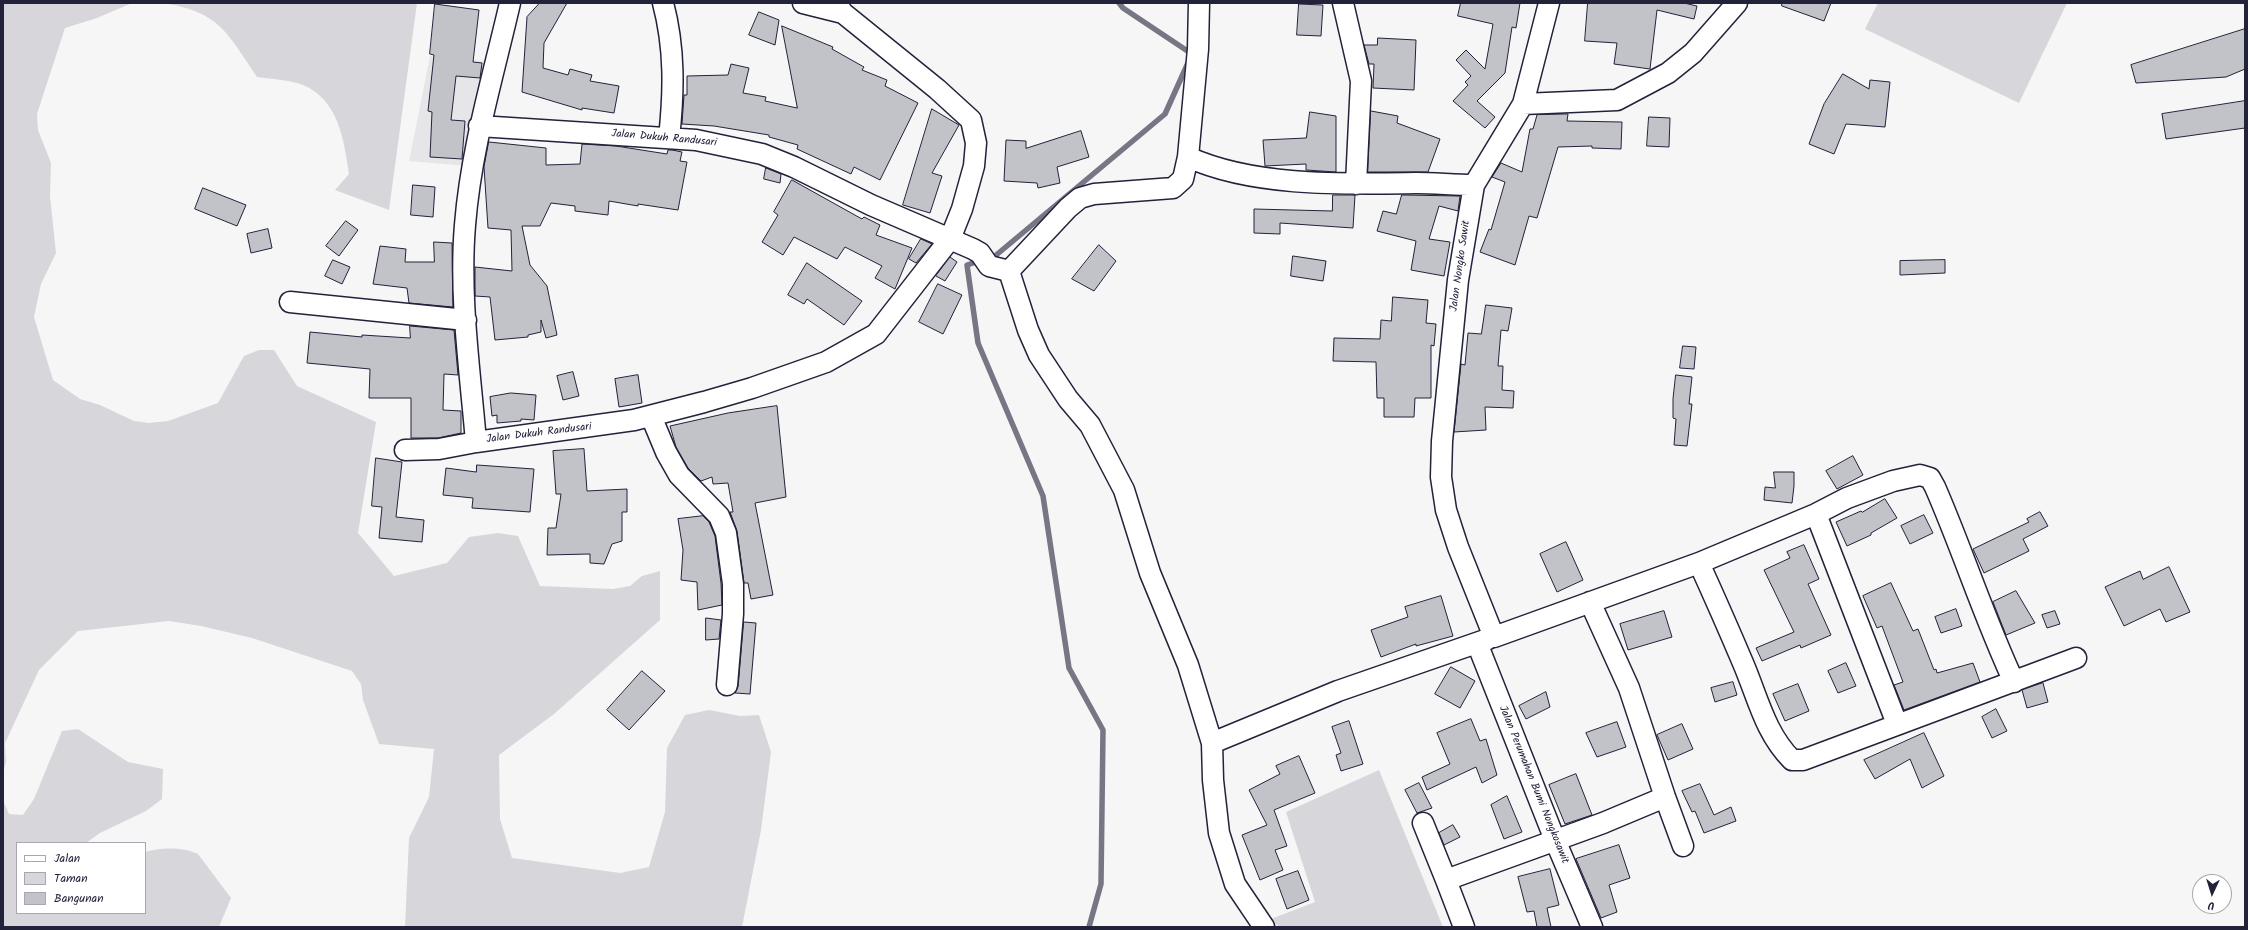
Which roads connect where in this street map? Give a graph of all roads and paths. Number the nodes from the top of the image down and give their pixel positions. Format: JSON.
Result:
{"nodes":[{"id":1,"x":510,"y":3,"type":"edge"},
{"id":2,"x":663,"y":3,"type":"edge"},
{"id":3,"x":803,"y":3,"type":"edge"},
{"id":4,"x":1199,"y":3,"type":"edge"},
{"id":5,"x":1343,"y":3,"type":"edge"},
{"id":6,"x":1549,"y":3,"type":"edge"},
{"id":7,"x":1737,"y":3,"type":"edge"},
{"id":8,"x":840,"y":8,"type":"edge"},
{"id":9,"x":1523,"y":104,"type":"junction"},
{"id":10,"x":479,"y":126,"type":"junction"},
{"id":11,"x":669,"y":138,"type":"junction"},
{"id":12,"x":1188,"y":157,"type":"junction"},
{"id":13,"x":1356,"y":184,"type":"junction"},
{"id":14,"x":1474,"y":185,"type":"junction"},
{"id":15,"x":950,"y":239,"type":"junction"},
{"id":16,"x":1009,"y":271,"type":"junction"},
{"id":17,"x":290,"y":302,"type":"dead end"},
{"id":18,"x":466,"y":320,"type":"junction"},
{"id":19,"x":651,"y":416,"type":"junction"},
{"id":20,"x":476,"y":442,"type":"junction"},
{"id":21,"x":405,"y":450,"type":"dead end"},
{"id":22,"x":1816,"y":514,"type":"junction"},
{"id":23,"x":1699,"y":563,"type":"junction"},
{"id":24,"x":1590,"y":602,"type":"junction"},
{"id":25,"x":1485,"y":640,"type":"junction"},
{"id":26,"x":2076,"y":658,"type":"dead end"},
{"id":27,"x":2014,"y":682,"type":"junction"},
{"id":28,"x":727,"y":685,"type":"dead end"},
{"id":29,"x":1897,"y":724,"type":"junction"},
{"id":30,"x":1212,"y":743,"type":"junction"},
{"id":31,"x":1664,"y":796,"type":"junction"},
{"id":32,"x":1423,"y":823,"type":"dead end"},
{"id":33,"x":1555,"y":840,"type":"junction"},
{"id":34,"x":1683,"y":846,"type":"dead end"},
{"id":35,"x":1446,"y":880,"type":"junction"},
{"id":36,"x":1264,"y":927,"type":"edge"},
{"id":37,"x":1464,"y":927,"type":"edge"},
{"id":38,"x":1592,"y":927,"type":"edge"}],
"edges":[{"from":1,"to":10,"type":"street","name":"Jalan Dukuh Randusari"},
{"from":2,"to":11,"type":"street"},
{"from":3,"to":8,"type":"street"},
{"from":4,"to":12,"type":"street"},
{"from":5,"to":13,"type":"street"},
{"from":6,"to":9,"type":"street","name":"Jalan Nongko Sawit"},
{"from":7,"to":9,"type":"street"},
{"from":8,"to":15,"type":"street"},
{"from":9,"to":14,"type":"street","name":"Jalan Nongko Sawit"},
{"from":10,"to":11,"type":"street","name":"Jalan Dukuh Randusari"},
{"from":10,"to":18,"type":"street","name":"Jalan Dukuh Randusari"},
{"from":11,"to":15,"type":"street","name":"Jalan Dukuh Randusari"},
{"from":12,"to":13,"type":"street"},
{"from":12,"to":16,"type":"street"},
{"from":13,"to":14,"type":"street"},
{"from":14,"to":25,"type":"street","name":"Jalan Nongko Sawit"},
{"from":15,"to":16,"type":"street","name":"Jalan Dukuh Randusari"},
{"from":15,"to":19,"type":"street","name":"Jalan Dukuh Randusari"},
{"from":16,"to":30,"type":"street"},
{"from":17,"to":18,"type":"street"},
{"from":18,"to":20,"type":"street","name":"Jalan Dukuh Randusari"},
{"from":19,"to":20,"type":"street","name":"Jalan Dukuh Randusari"},
{"from":19,"to":28,"type":"street"},
{"from":20,"to":21,"type":"street"},
{"from":22,"to":23,"type":"street"},
{"from":22,"to":27,"type":"street"},
{"from":22,"to":29,"type":"street"},
{"from":23,"to":24,"type":"street"},
{"from":23,"to":29,"type":"street"},
{"from":24,"to":25,"type":"street"},
{"from":24,"to":31,"type":"street"},
{"from":25,"to":30,"type":"street"},
{"from":25,"to":33,"type":"street","name":"Jalan Perumahan Bumi Nongkosawit"},
{"from":26,"to":27,"type":"street"},
{"from":27,"to":29,"type":"street"},
{"from":30,"to":36,"type":"street"},
{"from":31,"to":33,"type":"street"},
{"from":31,"to":34,"type":"street"},
{"from":32,"to":35,"type":"street"},
{"from":33,"to":35,"type":"street"},
{"from":33,"to":38,"type":"street","name":"Jalan Perumahan Bumi Nongkosawit"},
{"from":35,"to":37,"type":"street"}]}
